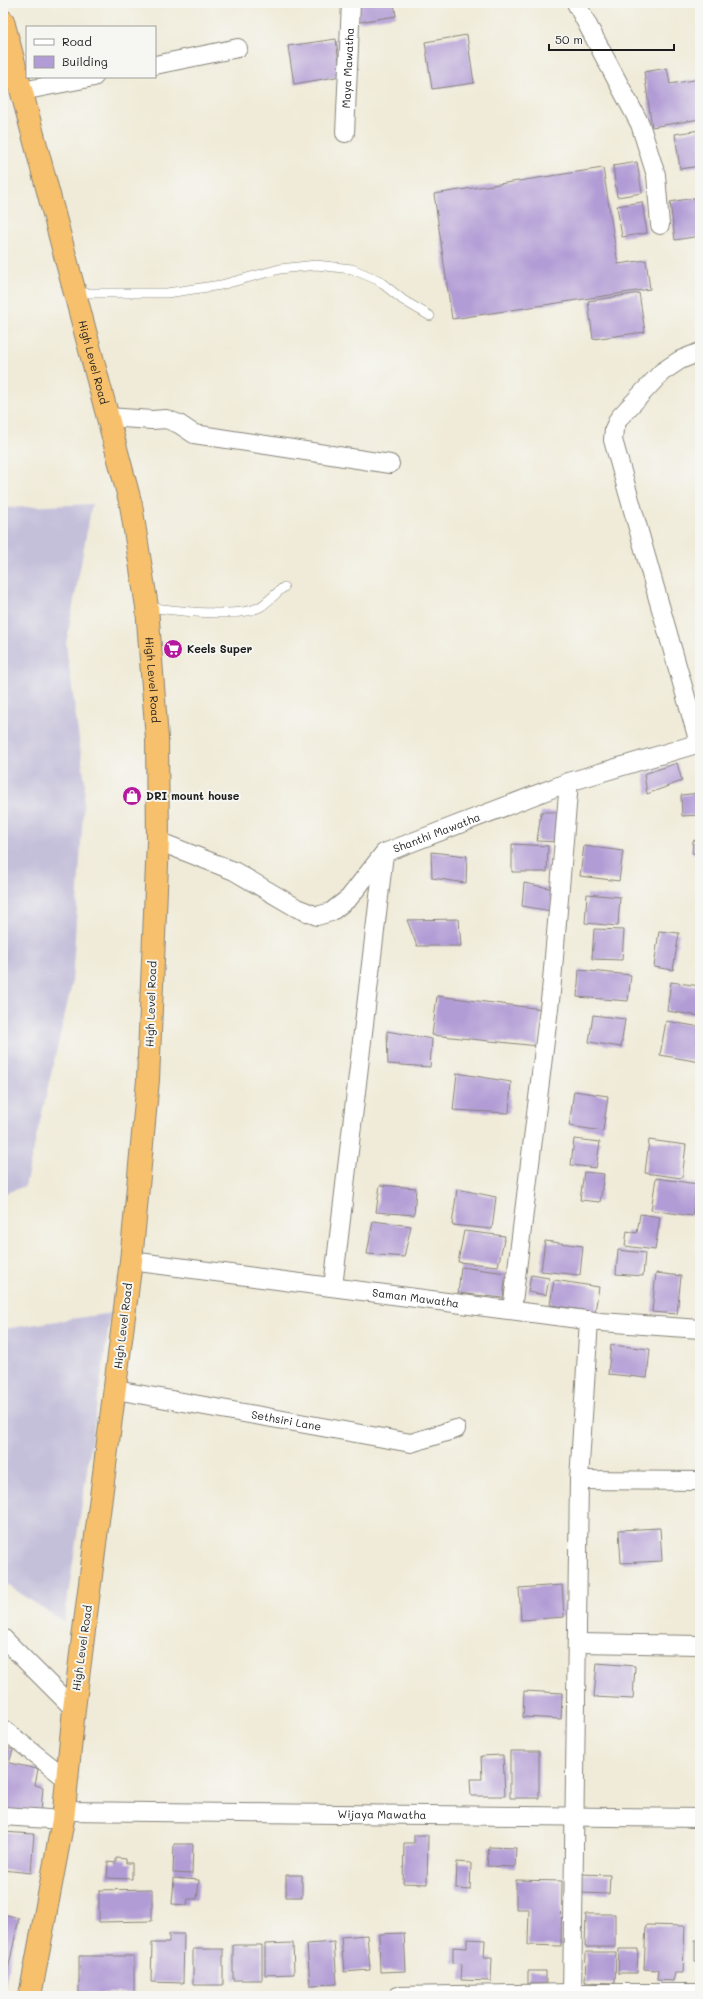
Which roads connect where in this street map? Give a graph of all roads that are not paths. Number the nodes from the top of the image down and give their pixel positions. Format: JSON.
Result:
{"nodes":[{"id":1,"x":351,"y":3,"type":"edge"},
{"id":2,"x":576,"y":3,"type":"edge"},
{"id":3,"x":3,"y":21,"type":"edge"},
{"id":4,"x":238,"y":48,"type":"dead end"},
{"id":5,"x":156,"y":65,"type":"edge"},
{"id":6,"x":89,"y":78,"type":"edge"},
{"id":7,"x":22,"y":91,"type":"junction"},
{"id":8,"x":346,"y":133,"type":"dead end"},
{"id":9,"x":660,"y":225,"type":"dead end"},
{"id":10,"x":75,"y":293,"type":"junction"},
{"id":11,"x":430,"y":316,"type":"dead end"},
{"id":12,"x":700,"y":352,"type":"edge"},
{"id":13,"x":107,"y":416,"type":"junction"},
{"id":14,"x":390,"y":464,"type":"dead end"},
{"id":15,"x":284,"y":587,"type":"dead end"},
{"id":16,"x":147,"y":607,"type":"junction"},
{"id":17,"x":699,"y":743,"type":"edge"},
{"id":18,"x":570,"y":782,"type":"junction"},
{"id":19,"x":158,"y":841,"type":"junction"},
{"id":20,"x":384,"y":853,"type":"junction"},
{"id":21,"x":131,"y":1261,"type":"junction"},
{"id":22,"x":333,"y":1287,"type":"junction"},
{"id":23,"x":512,"y":1310,"type":"junction"},
{"id":24,"x":589,"y":1320,"type":"junction"},
{"id":25,"x":700,"y":1329,"type":"edge"},
{"id":26,"x":116,"y":1390,"type":"junction"},
{"id":27,"x":456,"y":1429,"type":"dead end"},
{"id":28,"x":579,"y":1480,"type":"junction"},
{"id":29,"x":700,"y":1481,"type":"edge"},
{"id":30,"x":3,"y":1638,"type":"edge"},
{"id":31,"x":576,"y":1643,"type":"junction"},
{"id":32,"x":700,"y":1645,"type":"edge"},
{"id":33,"x":74,"y":1709,"type":"junction"},
{"id":34,"x":3,"y":1729,"type":"edge"},
{"id":35,"x":68,"y":1780,"type":"junction"},
{"id":36,"x":3,"y":1816,"type":"edge"},
{"id":37,"x":64,"y":1816,"type":"junction"},
{"id":38,"x":574,"y":1818,"type":"junction"},
{"id":39,"x":700,"y":1818,"type":"edge"},
{"id":40,"x":700,"y":1992,"type":"edge"},
{"id":41,"x":572,"y":1994,"type":"edge"},
{"id":42,"x":30,"y":1996,"type":"edge"},
{"id":43,"x":398,"y":1996,"type":"edge"}],
"edges":[{"from":1,"to":8,"type":"street","name":"Maya Mawatha"},
{"from":2,"to":9,"type":"street"},
{"from":3,"to":7,"type":"highway","name":"High Level Road"},
{"from":4,"to":5,"type":"street"},
{"from":6,"to":7,"type":"street"},
{"from":7,"to":10,"type":"highway","name":"High Level Road"},
{"from":10,"to":11,"type":"lane"},
{"from":10,"to":13,"type":"highway","name":"High Level Road"},
{"from":12,"to":17,"type":"street"},
{"from":13,"to":14,"type":"street"},
{"from":13,"to":16,"type":"highway","name":"High Level Road"},
{"from":15,"to":16,"type":"lane"},
{"from":16,"to":19,"type":"highway","name":"High Level Road"},
{"from":17,"to":18,"type":"street","name":"Shanthi Mawatha"},
{"from":18,"to":20,"type":"street","name":"Shanthi Mawatha"},
{"from":18,"to":23,"type":"street"},
{"from":19,"to":20,"type":"street","name":"Shanthi Mawatha"},
{"from":19,"to":21,"type":"highway","name":"High Level Road"},
{"from":20,"to":22,"type":"street"},
{"from":21,"to":22,"type":"street","name":"Saman Mawatha"},
{"from":21,"to":26,"type":"highway","name":"High Level Road"},
{"from":22,"to":23,"type":"street","name":"Saman Mawatha"},
{"from":23,"to":24,"type":"street","name":"Saman Mawatha"},
{"from":24,"to":25,"type":"street","name":"Saman Mawatha"},
{"from":24,"to":28,"type":"street"},
{"from":26,"to":27,"type":"street","name":"Sethsiri Lane"},
{"from":26,"to":33,"type":"highway","name":"High Level Road"},
{"from":28,"to":29,"type":"street"},
{"from":28,"to":31,"type":"street"},
{"from":30,"to":33,"type":"street"},
{"from":31,"to":32,"type":"street"},
{"from":31,"to":38,"type":"street"},
{"from":33,"to":35,"type":"highway","name":"High Level Road"},
{"from":34,"to":35,"type":"street"},
{"from":35,"to":37,"type":"highway","name":"High Level Road"},
{"from":36,"to":37,"type":"street","name":"Wijaya Mawatha"},
{"from":37,"to":38,"type":"street","name":"Wijaya Mawatha"},
{"from":37,"to":42,"type":"highway","name":"High Level Road"},
{"from":38,"to":39,"type":"street","name":"Wijaya Mawatha"},
{"from":38,"to":41,"type":"street"},
{"from":40,"to":41,"type":"street"},
{"from":41,"to":43,"type":"street"}]}
